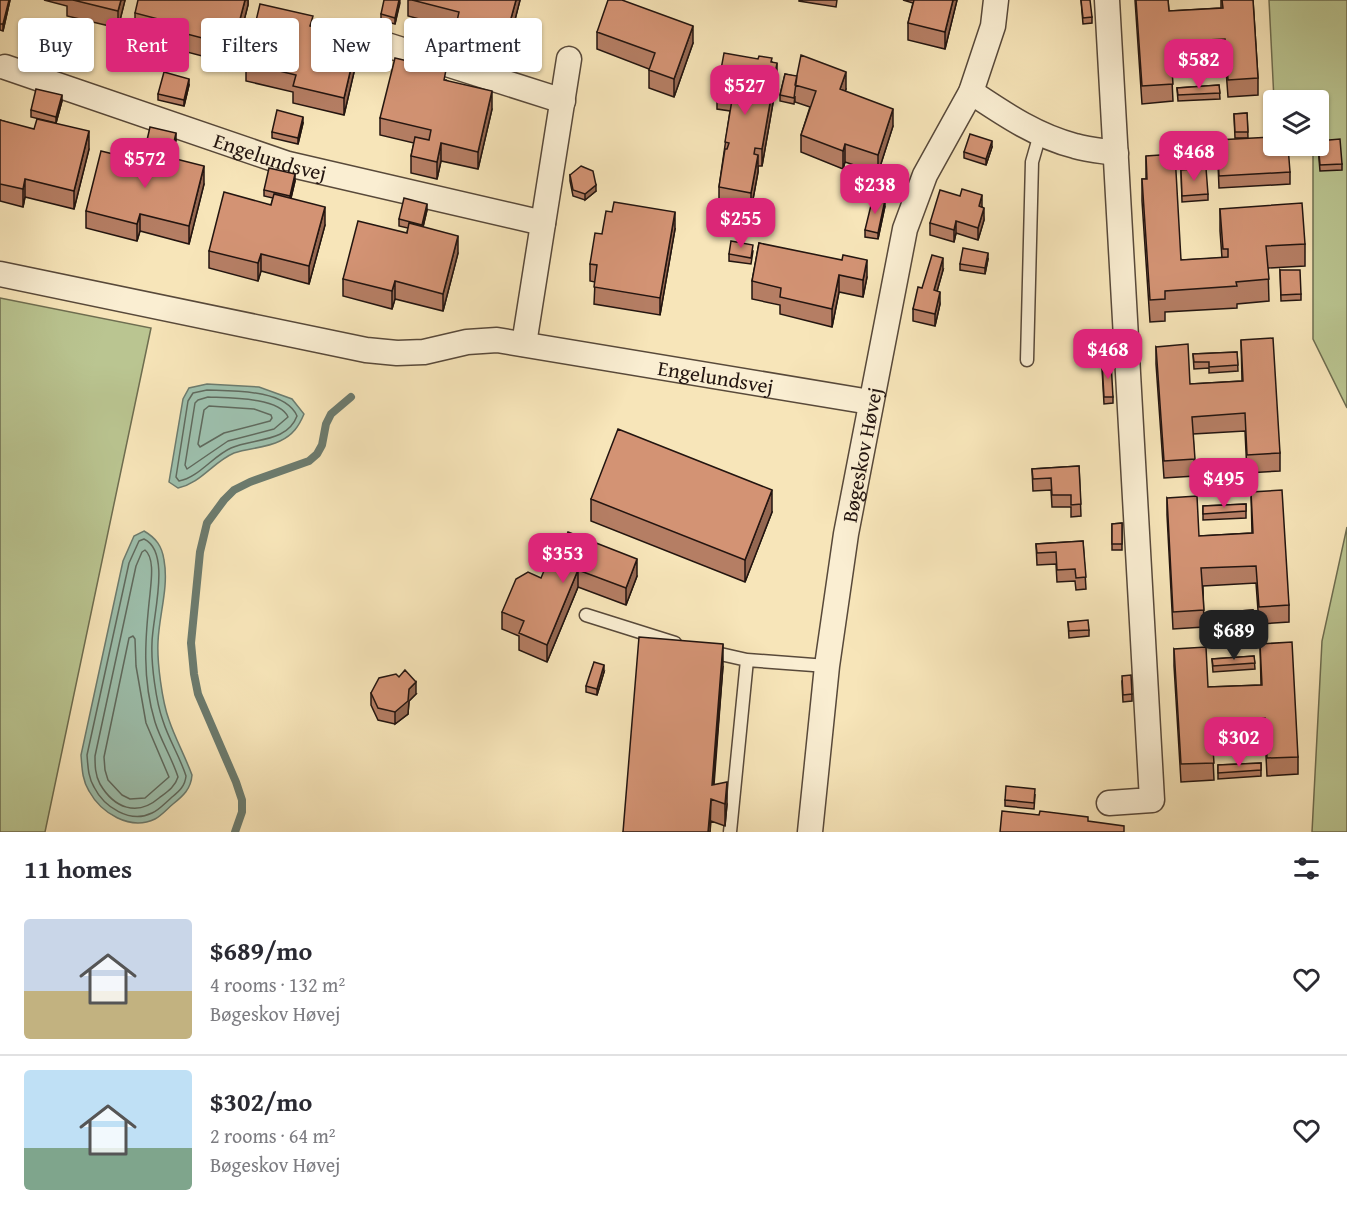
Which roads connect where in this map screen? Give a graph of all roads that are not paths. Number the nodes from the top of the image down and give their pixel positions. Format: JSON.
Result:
{"nodes":[{"id":1,"x":996,"y":0,"type":"edge"},
{"id":2,"x":1107,"y":0,"type":"edge"},
{"id":3,"x":392,"y":47,"type":"edge"},
{"id":4,"x":569,"y":59,"type":"dead end"},
{"id":5,"x":5,"y":67,"type":"dead end"},
{"id":6,"x":971,"y":92,"type":"junction"},
{"id":7,"x":562,"y":100,"type":"junction"},
{"id":8,"x":1040,"y":134,"type":"junction"},
{"id":9,"x":1116,"y":153,"type":"junction"},
{"id":10,"x":543,"y":223,"type":"junction"},
{"id":11,"x":0,"y":274,"type":"edge"},
{"id":12,"x":524,"y":344,"type":"junction"},
{"id":13,"x":1027,"y":360,"type":"dead end"},
{"id":14,"x":870,"y":402,"type":"junction"},
{"id":15,"x":586,"y":615,"type":"dead end"},
{"id":16,"x":747,"y":660,"type":"junction"},
{"id":17,"x":827,"y":666,"type":"junction"},
{"id":18,"x":1109,"y":803,"type":"dead end"},
{"id":19,"x":730,"y":832,"type":"edge"},
{"id":20,"x":810,"y":832,"type":"edge"}],
"edges":[{"from":1,"to":6,"type":"street","name":"Bøgeskov Høvej"},
{"from":2,"to":9,"type":"street"},
{"from":3,"to":7,"type":"street"},
{"from":4,"to":7,"type":"street"},
{"from":5,"to":10,"type":"street","name":"Engelundsvej"},
{"from":6,"to":8,"type":"street"},
{"from":6,"to":14,"type":"street","name":"Bøgeskov Høvej"},
{"from":7,"to":10,"type":"street"},
{"from":8,"to":9,"type":"street"},
{"from":8,"to":13,"type":"lane"},
{"from":9,"to":18,"type":"street"},
{"from":10,"to":12,"type":"street"},
{"from":11,"to":12,"type":"street","name":"Engelundsvej"},
{"from":12,"to":14,"type":"street","name":"Engelundsvej"},
{"from":14,"to":17,"type":"street","name":"Bøgeskov Høvej"},
{"from":15,"to":16,"type":"lane"},
{"from":16,"to":17,"type":"lane"},
{"from":16,"to":19,"type":"lane"},
{"from":17,"to":20,"type":"street","name":"Bøgeskov Høvej"}]}
